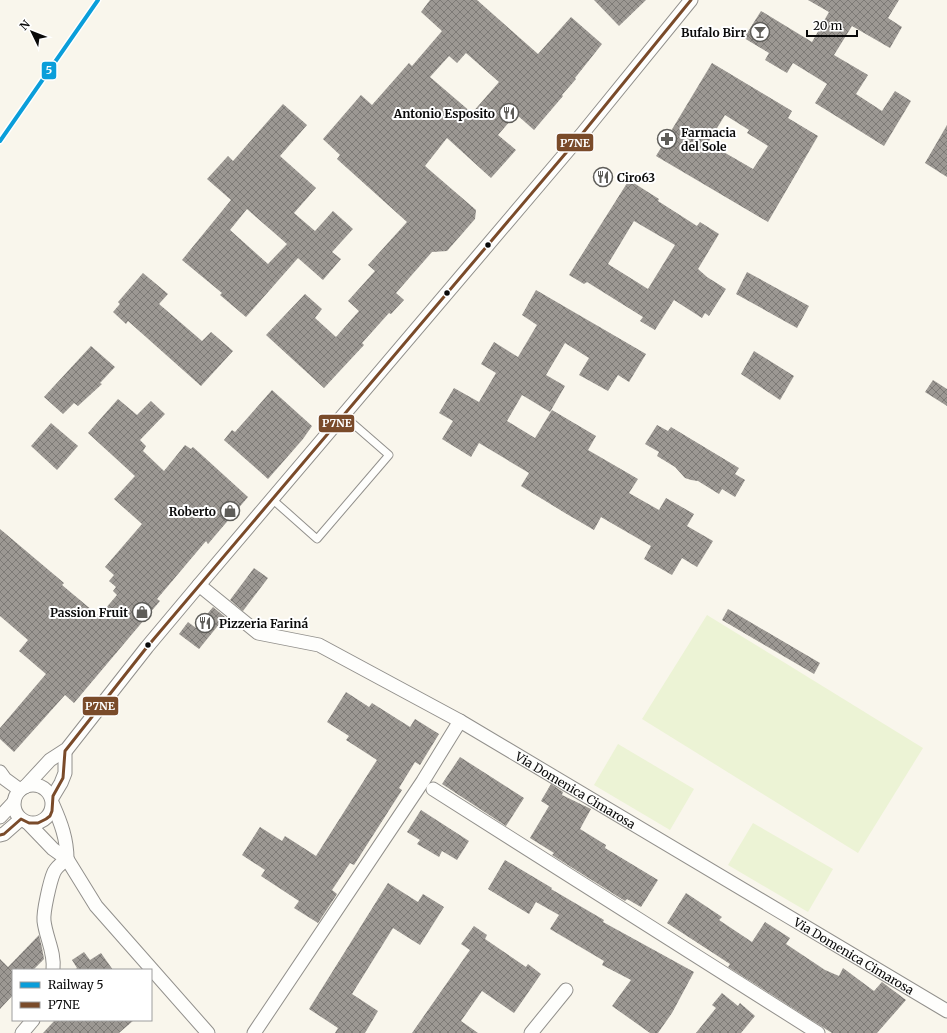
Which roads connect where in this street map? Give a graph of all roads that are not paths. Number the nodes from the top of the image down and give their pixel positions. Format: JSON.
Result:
{"nodes":[{"id":1,"x":691,"y":0,"type":"edge"},
{"id":2,"x":343,"y":415,"type":"junction"},
{"id":3,"x":272,"y":499,"type":"junction"},
{"id":4,"x":199,"y":584,"type":"junction"},
{"id":5,"x":460,"y":721,"type":"junction"},
{"id":6,"x":65,"y":751,"type":"junction"},
{"id":7,"x":0,"y":772,"type":"edge"},
{"id":8,"x":433,"y":789,"type":"dead end"},
{"id":9,"x":20,"y":793,"type":"junction"},
{"id":10,"x":52,"y":802,"type":"junction"},
{"id":11,"x":0,"y":817,"type":"edge"},
{"id":12,"x":24,"y":821,"type":"junction"},
{"id":13,"x":0,"y":835,"type":"edge"},
{"id":14,"x":67,"y":859,"type":"junction"},
{"id":15,"x":53,"y":969,"type":"edge"},
{"id":16,"x":152,"y":969,"type":"edge"},
{"id":17,"x":152,"y":970,"type":"edge"},
{"id":18,"x":566,"y":990,"type":"dead end"},
{"id":19,"x":947,"y":1012,"type":"edge"},
{"id":20,"x":32,"y":1021,"type":"edge"},
{"id":21,"x":22,"y":1033,"type":"edge"},
{"id":22,"x":208,"y":1033,"type":"edge"},
{"id":23,"x":254,"y":1033,"type":"edge"},
{"id":24,"x":531,"y":1033,"type":"edge"},
{"id":25,"x":818,"y":1033,"type":"edge"}],
"edges":[{"from":1,"to":2,"type":"street"},
{"from":2,"to":3,"type":"street"},
{"from":2,"to":3,"type":"lane"},
{"from":3,"to":4,"type":"street"},
{"from":4,"to":5,"type":"street","name":"Via Domenica Cimarosa"},
{"from":4,"to":6,"type":"street"},
{"from":5,"to":19,"type":"street","name":"Via Domenica Cimarosa"},
{"from":5,"to":23,"type":"street"},
{"from":6,"to":9,"type":"street"},
{"from":6,"to":10,"type":"street"},
{"from":7,"to":9,"type":"street"},
{"from":8,"to":25,"type":"street"},
{"from":9,"to":10,"type":"street"},
{"from":9,"to":11,"type":"street"},
{"from":9,"to":12,"type":"street"},
{"from":10,"to":12,"type":"street"},
{"from":10,"to":14,"type":"street"},
{"from":12,"to":13,"type":"street"},
{"from":12,"to":14,"type":"street"},
{"from":14,"to":15,"type":"street"},
{"from":14,"to":16,"type":"street"},
{"from":17,"to":22,"type":"street"},
{"from":18,"to":24,"type":"street"},
{"from":20,"to":21,"type":"street"}]}
